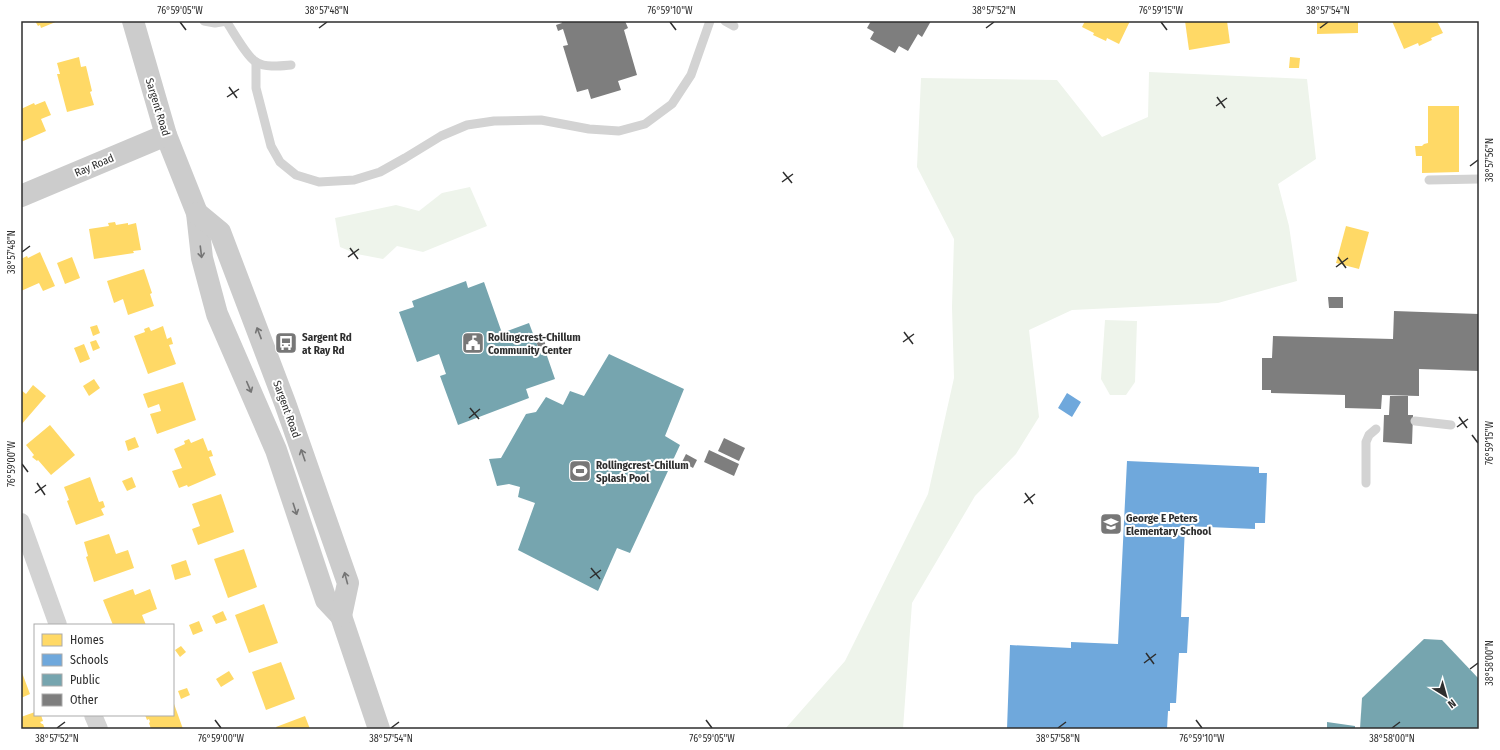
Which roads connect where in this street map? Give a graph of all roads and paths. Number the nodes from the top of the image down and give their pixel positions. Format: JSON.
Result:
{"nodes":[{"id":1,"x":132,"y":21,"type":"edge"},
{"id":2,"x":204,"y":21,"type":"edge"},
{"id":3,"x":227,"y":21,"type":"edge"},
{"id":4,"x":710,"y":21,"type":"edge"},
{"id":5,"x":725,"y":21,"type":"edge"},
{"id":6,"x":734,"y":26,"type":"dead end"},
{"id":7,"x":256,"y":62,"type":"junction"},
{"id":8,"x":291,"y":65,"type":"dead end"},
{"id":9,"x":166,"y":135,"type":"junction"},
{"id":10,"x":1479,"y":179,"type":"edge"},
{"id":11,"x":1429,"y":180,"type":"dead end"},
{"id":12,"x":21,"y":196,"type":"edge"},
{"id":13,"x":197,"y":213,"type":"junction"},
{"id":14,"x":1416,"y":420,"type":"dead end"},
{"id":15,"x":1452,"y":425,"type":"dead end"},
{"id":16,"x":1376,"y":430,"type":"dead end"},
{"id":17,"x":1366,"y":484,"type":"dead end"},
{"id":18,"x":21,"y":522,"type":"edge"},
{"id":19,"x":341,"y":616,"type":"junction"},
{"id":20,"x":58,"y":624,"type":"edge"},
{"id":21,"x":93,"y":716,"type":"edge"},
{"id":22,"x":99,"y":729,"type":"edge"},
{"id":23,"x":380,"y":729,"type":"edge"}],
"edges":[{"from":1,"to":9,"type":"main road","name":"Sargent Road"},
{"from":2,"to":3,"type":"lane"},
{"from":3,"to":7,"type":"lane"},
{"from":4,"to":7,"type":"lane"},
{"from":5,"to":6,"type":"lane"},
{"from":7,"to":8,"type":"lane"},
{"from":9,"to":12,"type":"main road","name":"Ray Road"},
{"from":9,"to":13,"type":"main road","name":"Sargent Road"},
{"from":10,"to":11,"type":"lane"},
{"from":13,"to":19,"type":"main road","name":"Sargent Road","one_way":true},
{"from":19,"to":13,"type":"main road","name":"Sargent Road","one_way":true},
{"from":14,"to":15,"type":"lane"},
{"from":16,"to":17,"type":"lane"},
{"from":18,"to":20,"type":"street"},
{"from":19,"to":23,"type":"main road","name":"Sargent Road"},
{"from":21,"to":22,"type":"street"}]}
